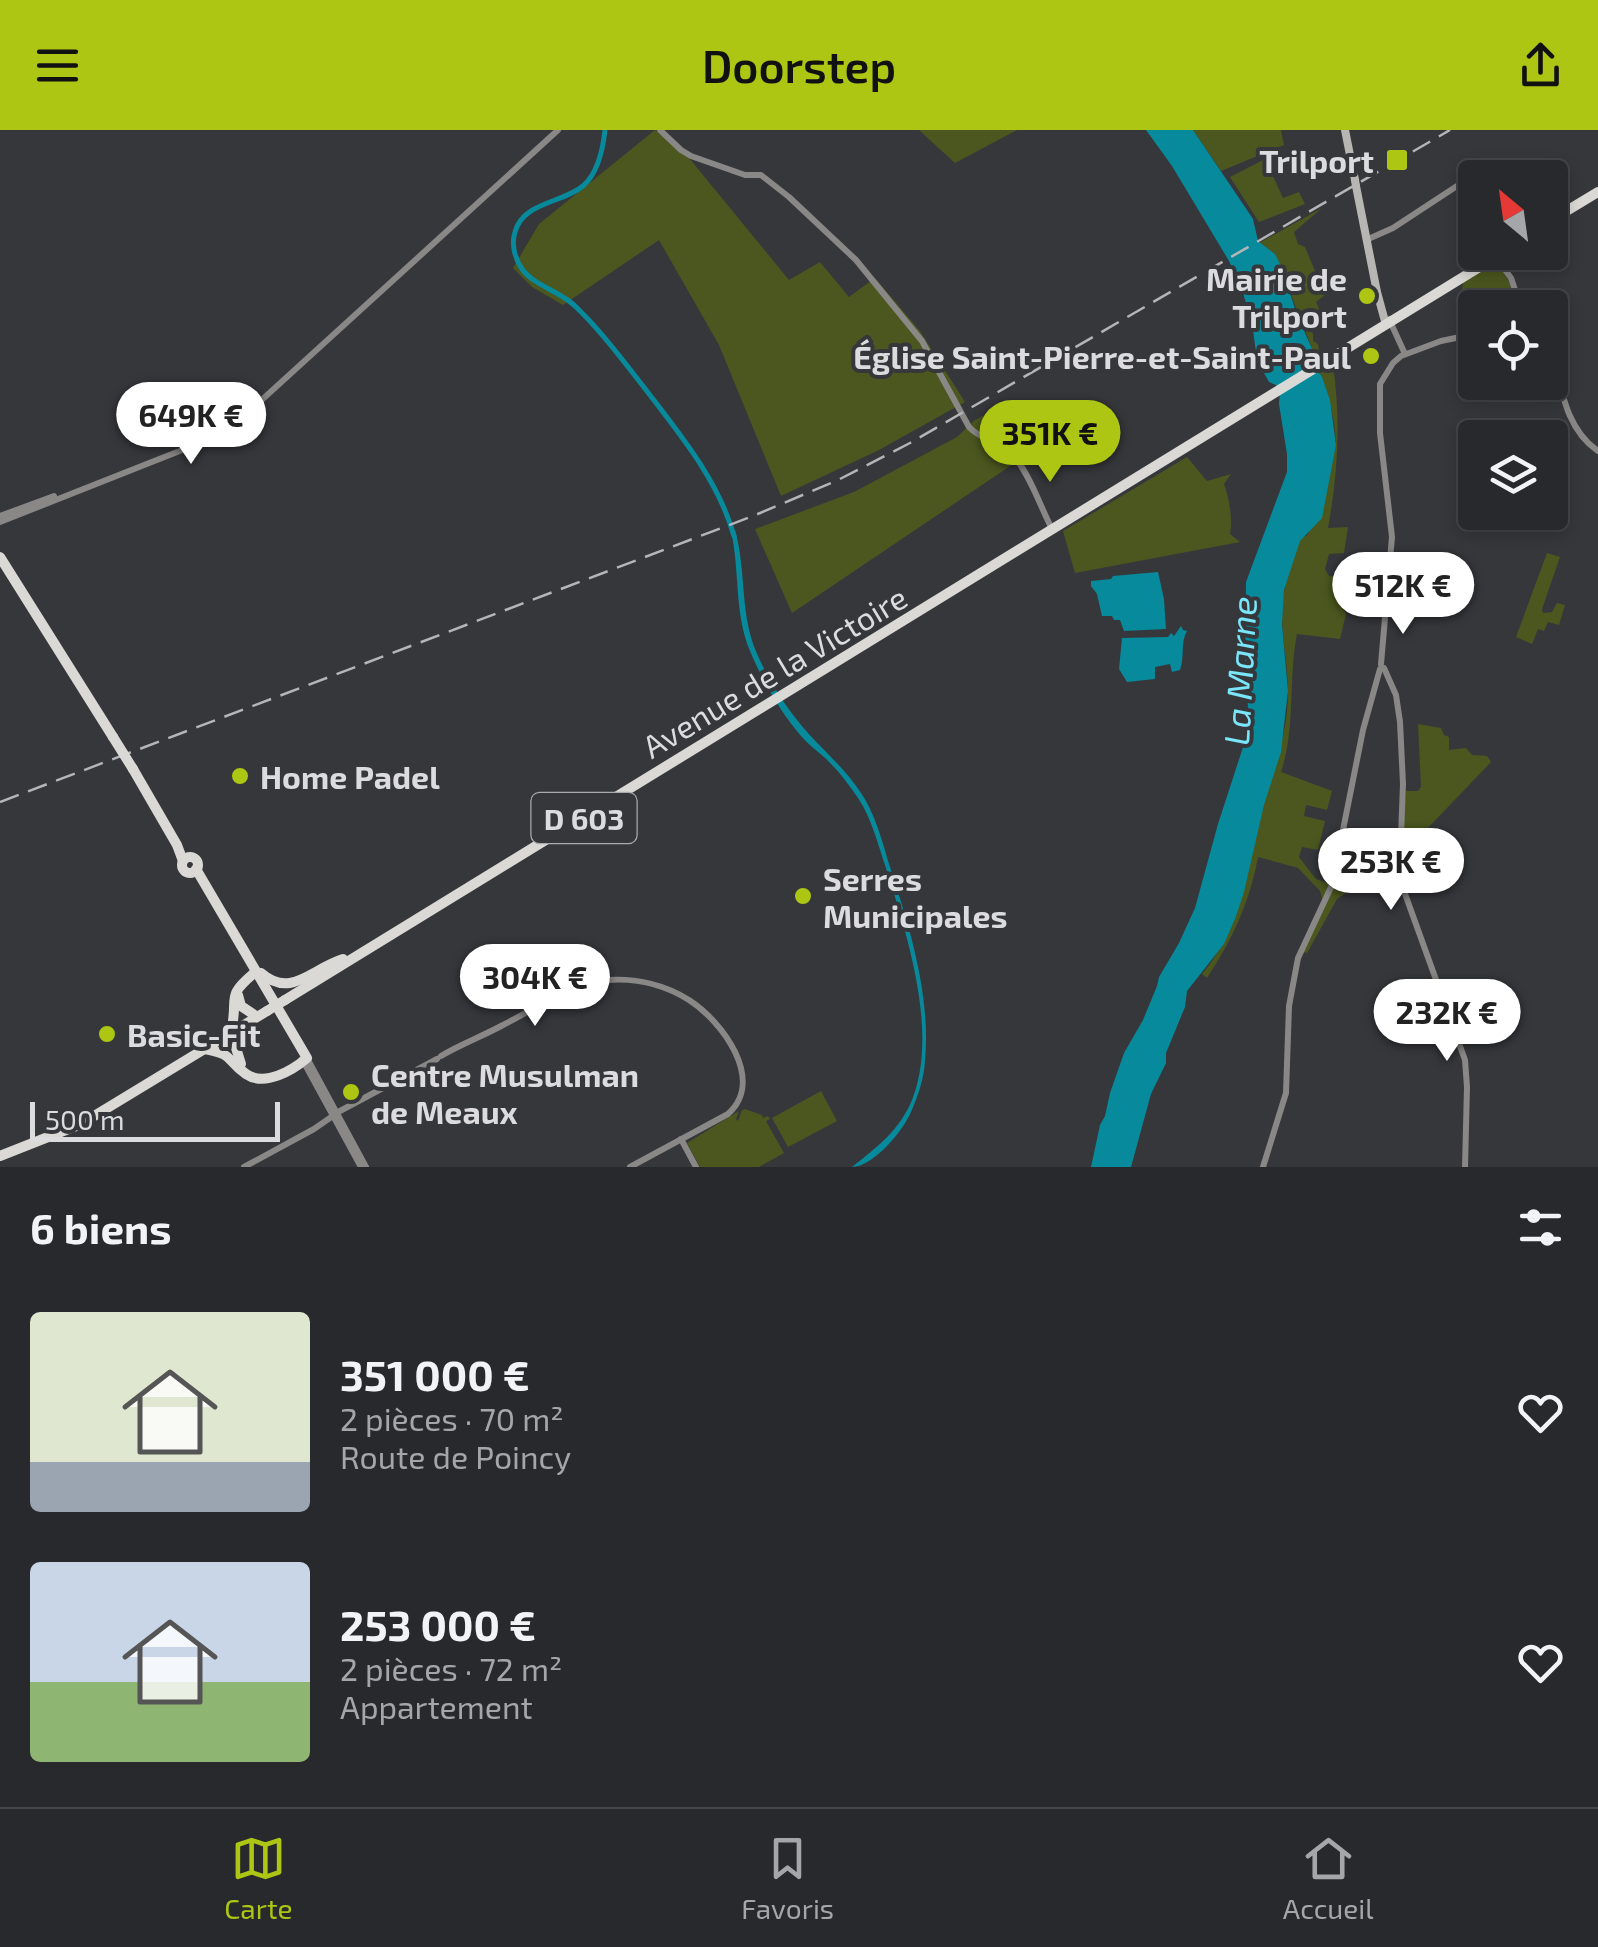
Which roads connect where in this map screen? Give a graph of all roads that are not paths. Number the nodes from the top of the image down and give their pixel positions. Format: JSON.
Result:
{"nodes":[{"id":1,"x":558,"y":130,"type":"edge"},
{"id":2,"x":660,"y":130,"type":"edge"},
{"id":3,"x":1344,"y":132,"type":"edge"},
{"id":4,"x":1458,"y":187,"type":"edge"},
{"id":5,"x":1598,"y":192,"type":"edge"},
{"id":6,"x":1568,"y":210,"type":"edge"},
{"id":7,"x":1366,"y":237,"type":"junction"},
{"id":8,"x":1473,"y":270,"type":"edge"},
{"id":9,"x":1475,"y":270,"type":"edge"},
{"id":10,"x":1388,"y":322,"type":"junction"},
{"id":11,"x":1458,"y":338,"type":"edge"},
{"id":12,"x":1405,"y":354,"type":"junction"},
{"id":13,"x":1275,"y":390,"type":"junction"},
{"id":14,"x":1565,"y":400,"type":"edge"},
{"id":15,"x":1598,"y":451,"type":"edge"},
{"id":16,"x":0,"y":519,"type":"edge"},
{"id":17,"x":1055,"y":526,"type":"junction"},
{"id":18,"x":1,"y":557,"type":"edge"},
{"id":19,"x":1382,"y":667,"type":"junction"},
{"id":20,"x":778,"y":695,"type":"junction"},
{"id":21,"x":343,"y":959,"type":"junction"},
{"id":22,"x":255,"y":974,"type":"junction"},
{"id":23,"x":276,"y":1006,"type":"junction"},
{"id":24,"x":253,"y":1014,"type":"junction"},
{"id":25,"x":238,"y":1026,"type":"junction"},
{"id":26,"x":205,"y":1049,"type":"junction"},
{"id":27,"x":304,"y":1059,"type":"junction"},
{"id":28,"x":440,"y":1059,"type":"junction"},
{"id":29,"x":335,"y":1112,"type":"junction"},
{"id":30,"x":681,"y":1139,"type":"junction"},
{"id":31,"x":33,"y":1140,"type":"junction"},
{"id":32,"x":0,"y":1154,"type":"edge"},
{"id":33,"x":244,"y":1167,"type":"edge"},
{"id":34,"x":363,"y":1167,"type":"edge"},
{"id":35,"x":630,"y":1167,"type":"edge"},
{"id":36,"x":696,"y":1167,"type":"edge"},
{"id":37,"x":1263,"y":1167,"type":"edge"},
{"id":38,"x":1465,"y":1167,"type":"edge"}],
"edges":[{"from":1,"to":16,"type":"street"},
{"from":2,"to":17,"type":"street"},
{"from":3,"to":7,"type":"main road"},
{"from":4,"to":7,"type":"street"},
{"from":5,"to":6,"type":"main road"},
{"from":7,"to":10,"type":"main road"},
{"from":8,"to":10,"type":"main road","number":"D 603"},
{"from":9,"to":10,"type":"main road","number":"D 603"},
{"from":10,"to":12,"type":"street"},
{"from":10,"to":13,"type":"main road","number":"D 603"},
{"from":11,"to":12,"type":"street"},
{"from":12,"to":19,"type":"street"},
{"from":13,"to":17,"type":"main road","name":"Avenue de la Victoire","number":"D 603"},
{"from":13,"to":17,"type":"main road","name":"Avenue de la Victoire","number":"D 603"},
{"from":14,"to":15,"type":"street"},
{"from":17,"to":20,"type":"main road","name":"Avenue de la Victoire","number":"D 603"},
{"from":17,"to":20,"type":"main road","name":"Avenue de la Victoire","number":"D 603"},
{"from":18,"to":22,"type":"main road","bridge":true},
{"from":19,"to":37,"type":"street"},
{"from":19,"to":38,"type":"street"},
{"from":20,"to":21,"type":"main road","name":"Avenue de la Victoire","number":"D 603"},
{"from":20,"to":23,"type":"main road","name":"Avenue de la Victoire","number":"D 603"},
{"from":21,"to":22,"type":"main road"},
{"from":21,"to":23,"type":"main road","name":"Avenue de la Victoire","number":"D 603"},
{"from":22,"to":23,"type":"main road"},
{"from":22,"to":23,"type":"main road"},
{"from":22,"to":24,"type":"main road"},
{"from":22,"to":25,"type":"main road"},
{"from":23,"to":24,"type":"main road","name":"Avenue de la Victoire","number":"D 603"},
{"from":23,"to":25,"type":"main road","name":"Avenue de la Victoire","number":"D 603"},
{"from":23,"to":27,"type":"main road"},
{"from":24,"to":25,"type":"main road","name":"Avenue de la Victoire","number":"D 603"},
{"from":25,"to":26,"type":"main road","name":"Avenue de la Victoire","number":"D 603"},
{"from":25,"to":27,"type":"main road"},
{"from":25,"to":31,"type":"main road","name":"Avenue de la Victoire","number":"D 603"},
{"from":26,"to":27,"type":"main road"},
{"from":26,"to":31,"type":"main road","name":"Avenue de la Victoire","number":"D 603"},
{"from":27,"to":29,"type":"street"},
{"from":28,"to":29,"type":"street"},
{"from":28,"to":29,"type":"street"},
{"from":28,"to":30,"type":"street"},
{"from":29,"to":33,"type":"street"},
{"from":29,"to":34,"type":"street"},
{"from":30,"to":35,"type":"street"},
{"from":30,"to":36,"type":"street"},
{"from":31,"to":32,"type":"main road","number":"D 603"}]}
